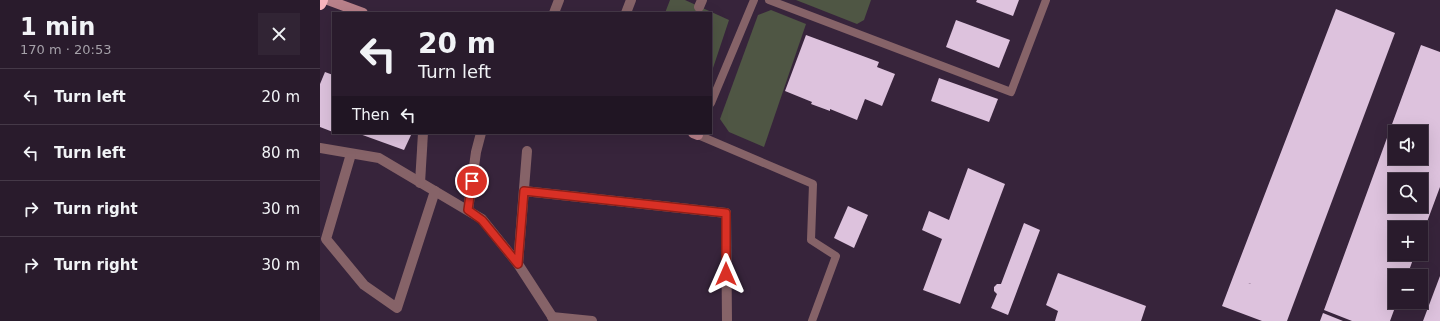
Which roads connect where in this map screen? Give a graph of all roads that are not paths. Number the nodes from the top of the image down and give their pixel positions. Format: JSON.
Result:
{"nodes":[{"id":1,"x":322,"y":0,"type":"edge"},
{"id":2,"x":328,"y":0,"type":"edge"},
{"id":3,"x":559,"y":0,"type":"edge"},
{"id":4,"x":631,"y":0,"type":"edge"},
{"id":5,"x":754,"y":0,"type":"edge"},
{"id":6,"x":769,"y":0,"type":"edge"},
{"id":7,"x":1046,"y":0,"type":"edge"},
{"id":8,"x":320,"y":4,"type":"edge"},
{"id":9,"x":360,"y":12,"type":"edge"},
{"id":10,"x":554,"y":12,"type":"edge"},
{"id":11,"x":626,"y":12,"type":"edge"},
{"id":12,"x":712,"y":101,"type":"edge"},
{"id":13,"x":424,"y":134,"type":"edge"},
{"id":14,"x":481,"y":134,"type":"edge"},
{"id":15,"x":697,"y":134,"type":"edge"},
{"id":16,"x":320,"y":148,"type":"edge"},
{"id":17,"x":527,"y":151,"type":"dead end"},
{"id":18,"x":351,"y":154,"type":"junction"},
{"id":19,"x":420,"y":183,"type":"junction"},
{"id":20,"x":435,"y":191,"type":"junction"},
{"id":21,"x":524,"y":191,"type":"junction"},
{"id":22,"x":468,"y":210,"type":"junction"},
{"id":23,"x":518,"y":264,"type":"junction"},
{"id":24,"x":553,"y":319,"type":"edge"},
{"id":25,"x":592,"y":321,"type":"edge"},
{"id":26,"x":727,"y":321,"type":"edge"},
{"id":27,"x":812,"y":321,"type":"edge"}],
"edges":[{"from":1,"to":8,"type":"highway"},
{"from":2,"to":9,"type":"street"},
{"from":3,"to":10,"type":"street"},
{"from":4,"to":11,"type":"street"},
{"from":5,"to":12,"type":"lane"},
{"from":6,"to":7,"type":"lane"},
{"from":13,"to":19,"type":"street"},
{"from":14,"to":22,"type":"street"},
{"from":15,"to":27,"type":"lane"},
{"from":16,"to":18,"type":"street"},
{"from":17,"to":21,"type":"street"},
{"from":18,"to":19,"type":"street"},
{"from":18,"to":20,"type":"street"},
{"from":19,"to":20,"type":"street"},
{"from":20,"to":22,"type":"street"},
{"from":21,"to":23,"type":"street"},
{"from":21,"to":26,"type":"street"},
{"from":22,"to":23,"type":"street"},
{"from":23,"to":24,"type":"street"},
{"from":24,"to":25,"type":"street"}]}
